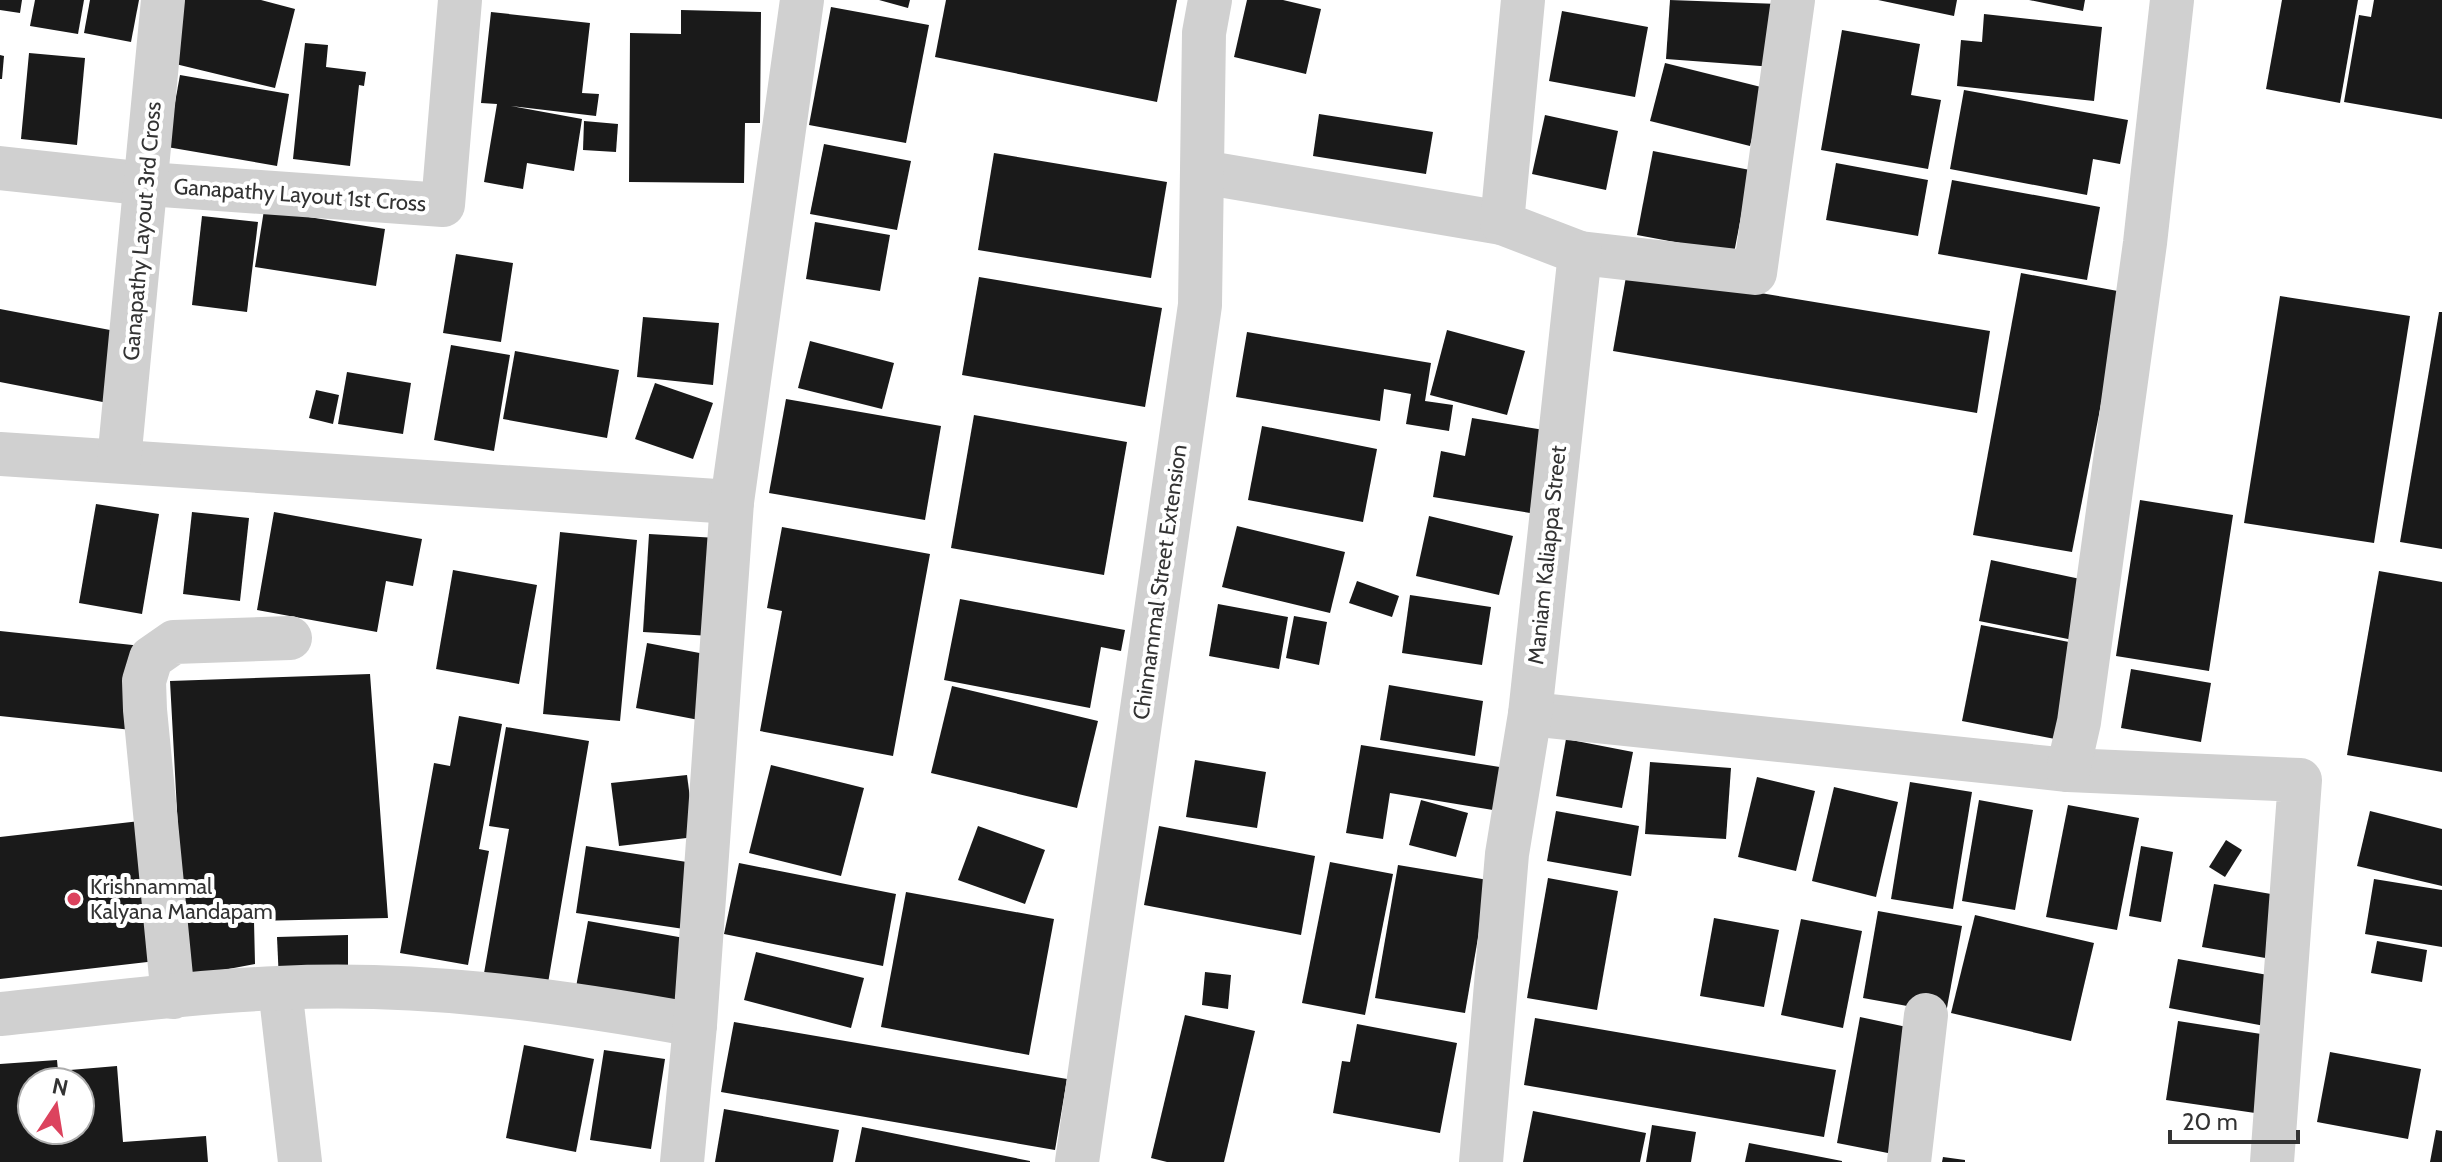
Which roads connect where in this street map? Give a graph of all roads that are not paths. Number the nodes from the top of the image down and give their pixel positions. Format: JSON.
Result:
{"nodes":[{"id":1,"x":163,"y":0,"type":"edge"},
{"id":2,"x":460,"y":0,"type":"edge"},
{"id":3,"x":802,"y":0,"type":"edge"},
{"id":4,"x":1210,"y":0,"type":"edge"},
{"id":5,"x":1523,"y":0,"type":"edge"},
{"id":6,"x":1793,"y":0,"type":"edge"},
{"id":7,"x":2172,"y":0,"type":"edge"},
{"id":8,"x":0,"y":168,"type":"edge"},
{"id":9,"x":1202,"y":172,"type":"junction"},
{"id":10,"x":148,"y":184,"type":"junction"},
{"id":11,"x":1502,"y":223,"type":"junction"},
{"id":12,"x":1580,"y":253,"type":"junction"},
{"id":13,"x":0,"y":454,"type":"edge"},
{"id":14,"x":119,"y":461,"type":"junction"},
{"id":15,"x":732,"y":502,"type":"junction"},
{"id":16,"x":290,"y":638,"type":"dead end"},
{"id":17,"x":1530,"y":714,"type":"junction"},
{"id":18,"x":2068,"y":770,"type":"junction"},
{"id":19,"x":280,"y":988,"type":"junction"},
{"id":20,"x":173,"y":997,"type":"junction"},
{"id":21,"x":0,"y":1014,"type":"edge"},
{"id":22,"x":1926,"y":1015,"type":"dead end"},
{"id":23,"x":695,"y":1025,"type":"junction"},
{"id":24,"x":300,"y":1162,"type":"edge"},
{"id":25,"x":682,"y":1162,"type":"edge"},
{"id":26,"x":1077,"y":1162,"type":"edge"},
{"id":27,"x":1481,"y":1162,"type":"edge"},
{"id":28,"x":1909,"y":1162,"type":"edge"},
{"id":29,"x":2272,"y":1162,"type":"edge"}],
"edges":[{"from":1,"to":10,"type":"street","name":"Ganapathy Layout 3rd Cross"},
{"from":2,"to":10,"type":"street","name":"Ganapathy Layout 1st Cross"},
{"from":3,"to":15,"type":"street"},
{"from":4,"to":9,"type":"street","name":"Chinnammal Street Extension"},
{"from":5,"to":11,"type":"street"},
{"from":6,"to":12,"type":"street"},
{"from":7,"to":18,"type":"street"},
{"from":8,"to":10,"type":"street","name":"Ganapathy Layout 1st Cross"},
{"from":9,"to":11,"type":"street"},
{"from":9,"to":26,"type":"street","name":"Chinnammal Street Extension"},
{"from":10,"to":14,"type":"street","name":"Ganapathy Layout 3rd Cross"},
{"from":11,"to":12,"type":"street"},
{"from":12,"to":17,"type":"street","name":"Maniam Kaliappa Street"},
{"from":13,"to":14,"type":"street"},
{"from":14,"to":15,"type":"street"},
{"from":15,"to":23,"type":"street"},
{"from":16,"to":20,"type":"street"},
{"from":17,"to":18,"type":"street"},
{"from":17,"to":27,"type":"street","name":"Maniam Kaliappa Street"},
{"from":18,"to":29,"type":"street"},
{"from":19,"to":20,"type":"street"},
{"from":19,"to":23,"type":"street"},
{"from":19,"to":24,"type":"street"},
{"from":20,"to":21,"type":"street"},
{"from":22,"to":28,"type":"street"},
{"from":23,"to":25,"type":"street"}]}
